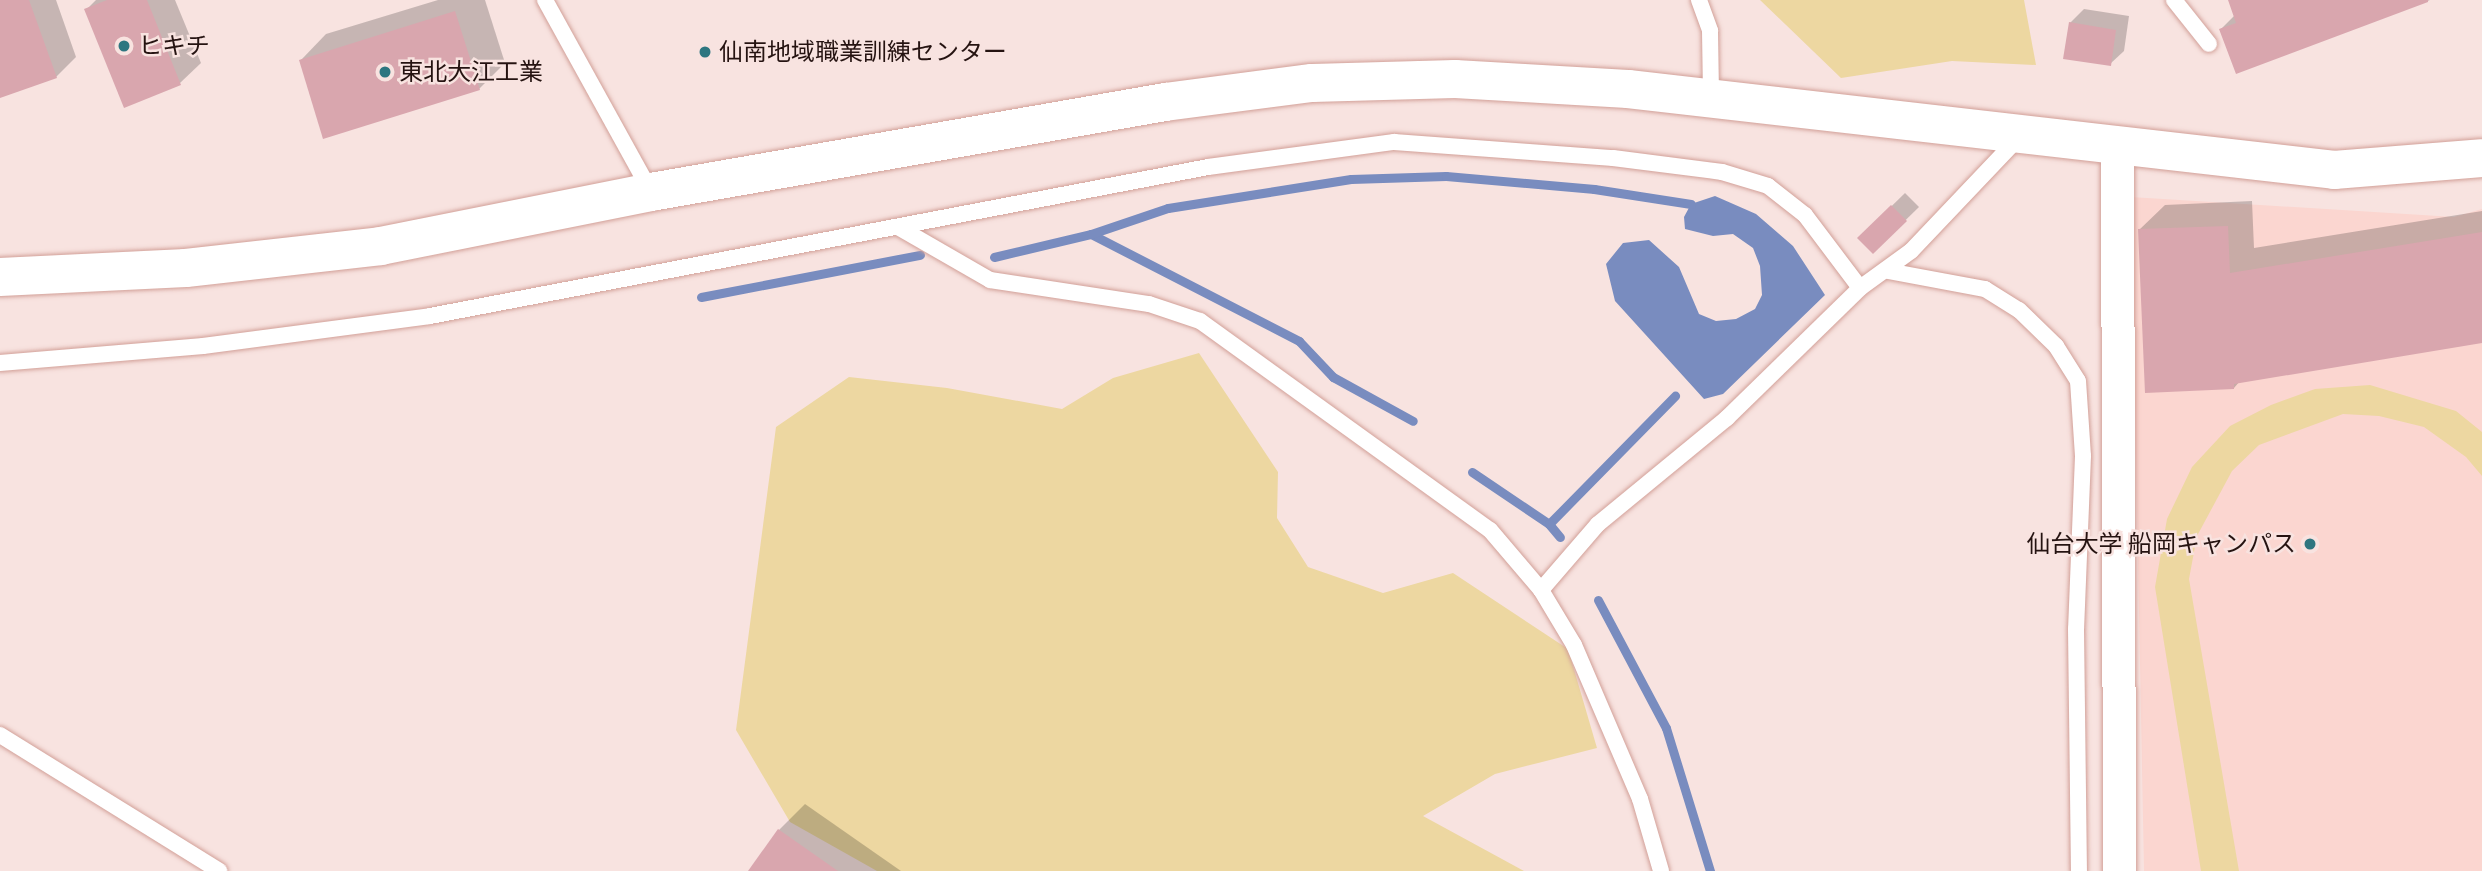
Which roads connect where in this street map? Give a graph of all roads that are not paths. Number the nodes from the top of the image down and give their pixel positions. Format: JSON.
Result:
{"nodes":[{"id":1,"x":545,"y":0,"type":"edge"},
{"id":2,"x":1699,"y":0,"type":"edge"},
{"id":3,"x":2174,"y":0,"type":"edge"},
{"id":4,"x":2209,"y":44,"type":"dead end"},
{"id":5,"x":1711,"y":97,"type":"junction"},
{"id":6,"x":2021,"y":136,"type":"junction"},
{"id":7,"x":2117,"y":146,"type":"junction"},
{"id":8,"x":2482,"y":158,"type":"edge"},
{"id":9,"x":650,"y":192,"type":"junction"},
{"id":10,"x":898,"y":227,"type":"junction"},
{"id":11,"x":1888,"y":271,"type":"junction"},
{"id":12,"x":0,"y":277,"type":"edge"},
{"id":13,"x":1860,"y":288,"type":"junction"},
{"id":14,"x":0,"y":363,"type":"edge"},
{"id":15,"x":1541,"y":590,"type":"junction"},
{"id":16,"x":0,"y":735,"type":"edge"},
{"id":17,"x":219,"y":871,"type":"edge"},
{"id":18,"x":1661,"y":871,"type":"edge"},
{"id":19,"x":2079,"y":871,"type":"edge"},
{"id":20,"x":2119,"y":871,"type":"edge"}],
"edges":[{"from":1,"to":9,"type":"lane"},
{"from":2,"to":5,"type":"lane"},
{"from":3,"to":4,"type":"lane"},
{"from":5,"to":6,"type":"street"},
{"from":5,"to":9,"type":"street"},
{"from":6,"to":7,"type":"street"},
{"from":6,"to":11,"type":"lane"},
{"from":7,"to":8,"type":"street"},
{"from":7,"to":20,"type":"street"},
{"from":9,"to":12,"type":"street"},
{"from":10,"to":13,"type":"lane"},
{"from":10,"to":14,"type":"lane"},
{"from":10,"to":15,"type":"lane"},
{"from":11,"to":13,"type":"lane"},
{"from":11,"to":19,"type":"lane"},
{"from":13,"to":15,"type":"lane"},
{"from":15,"to":18,"type":"lane"},
{"from":16,"to":17,"type":"lane"}]}
